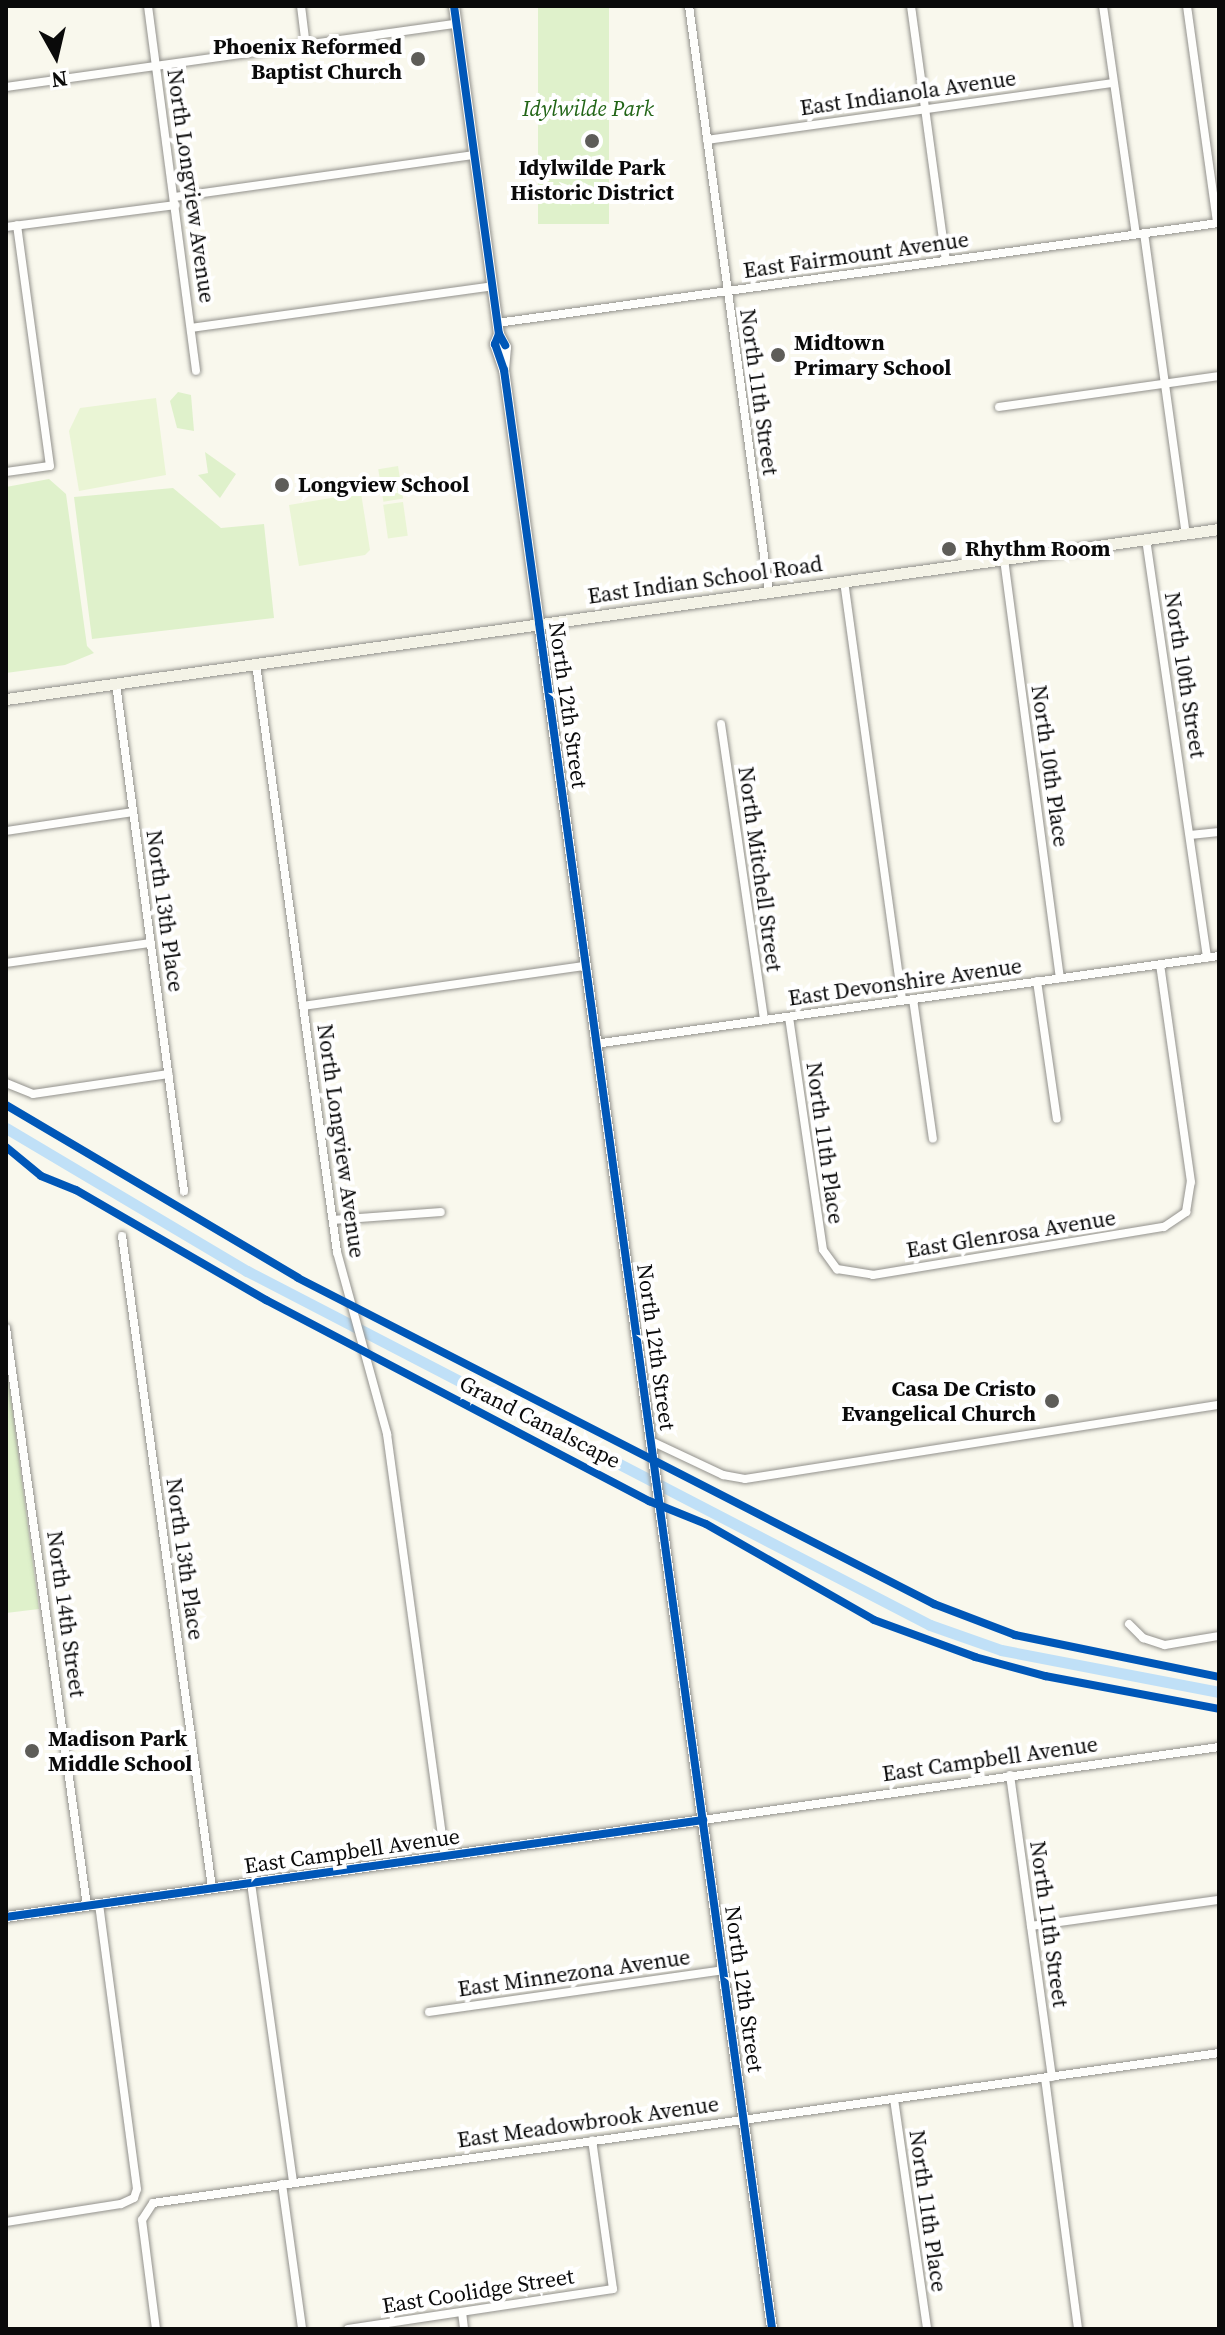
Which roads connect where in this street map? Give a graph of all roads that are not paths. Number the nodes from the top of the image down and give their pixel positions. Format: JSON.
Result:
{"nodes":[{"id":1,"x":148,"y":6,"type":"edge"},
{"id":2,"x":301,"y":6,"type":"edge"},
{"id":3,"x":454,"y":6,"type":"edge"},
{"id":4,"x":689,"y":6,"type":"edge"},
{"id":5,"x":911,"y":6,"type":"edge"},
{"id":6,"x":1103,"y":6,"type":"edge"},
{"id":7,"x":1187,"y":6,"type":"edge"},
{"id":8,"x":456,"y":24,"type":"junction"},
{"id":9,"x":306,"y":45,"type":"junction"},
{"id":10,"x":157,"y":66,"type":"junction"},
{"id":11,"x":1113,"y":83,"type":"junction"},
{"id":12,"x":6,"y":87,"type":"edge"},
{"id":13,"x":925,"y":109,"type":"junction"},
{"id":14,"x":707,"y":140,"type":"junction"},
{"id":15,"x":474,"y":155,"type":"junction"},
{"id":16,"x":175,"y":201,"type":"junction"},
{"id":17,"x":1218,"y":223,"type":"edge"},
{"id":18,"x":17,"y":225,"type":"junction"},
{"id":19,"x":6,"y":227,"type":"edge"},
{"id":20,"x":1140,"y":233,"type":"junction"},
{"id":21,"x":946,"y":260,"type":"junction"},
{"id":22,"x":492,"y":286,"type":"junction"},
{"id":23,"x":727,"y":292,"type":"junction"},
{"id":24,"x":191,"y":328,"type":"junction"},
{"id":25,"x":498,"y":328,"type":"junction"},
{"id":26,"x":196,"y":371,"type":"dead end"},
{"id":27,"x":1219,"y":376,"type":"edge"},
{"id":28,"x":1166,"y":383,"type":"junction"},
{"id":29,"x":999,"y":407,"type":"dead end"},
{"id":30,"x":6,"y":472,"type":"edge"},
{"id":31,"x":1219,"y":529,"type":"edge"},
{"id":32,"x":1186,"y":534,"type":"junction"},
{"id":33,"x":1146,"y":539,"type":"junction"},
{"id":34,"x":1004,"y":559,"type":"junction"},
{"id":35,"x":844,"y":581,"type":"junction"},
{"id":36,"x":769,"y":592,"type":"junction"},
{"id":37,"x":539,"y":623,"type":"junction"},
{"id":38,"x":256,"y":664,"type":"junction"},
{"id":39,"x":116,"y":684,"type":"junction"},
{"id":40,"x":6,"y":699,"type":"edge"},
{"id":41,"x":721,"y":724,"type":"dead end"},
{"id":42,"x":133,"y":812,"type":"junction"},
{"id":43,"x":6,"y":831,"type":"edge"},
{"id":44,"x":1219,"y":832,"type":"edge"},
{"id":45,"x":1190,"y":835,"type":"junction"},
{"id":46,"x":151,"y":943,"type":"junction"},
{"id":47,"x":1219,"y":956,"type":"edge"},
{"id":48,"x":1207,"y":958,"type":"junction"},
{"id":49,"x":6,"y":963,"type":"edge"},
{"id":50,"x":1160,"y":965,"type":"junction"},
{"id":51,"x":585,"y":966,"type":"junction"},
{"id":52,"x":1060,"y":978,"type":"junction"},
{"id":53,"x":1037,"y":981,"type":"junction"},
{"id":54,"x":913,"y":999,"type":"junction"},
{"id":55,"x":902,"y":1000,"type":"junction"},
{"id":56,"x":303,"y":1006,"type":"junction"},
{"id":57,"x":789,"y":1017,"type":"junction"},
{"id":58,"x":764,"y":1020,"type":"junction"},
{"id":59,"x":595,"y":1044,"type":"junction"},
{"id":60,"x":169,"y":1074,"type":"junction"},
{"id":61,"x":6,"y":1083,"type":"edge"},
{"id":62,"x":1057,"y":1119,"type":"dead end"},
{"id":63,"x":933,"y":1139,"type":"dead end"},
{"id":64,"x":184,"y":1191,"type":"dead end"},
{"id":65,"x":441,"y":1212,"type":"dead end"},
{"id":66,"x":333,"y":1220,"type":"junction"},
{"id":67,"x":122,"y":1236,"type":"dead end"},
{"id":68,"x":837,"y":1269,"type":"joint"},
{"id":69,"x":6,"y":1328,"type":"edge"},
{"id":70,"x":1219,"y":1405,"type":"edge"},
{"id":71,"x":651,"y":1441,"type":"junction"},
{"id":72,"x":1129,"y":1624,"type":"dead end"},
{"id":73,"x":1219,"y":1636,"type":"edge"},
{"id":74,"x":1219,"y":1747,"type":"edge"},
{"id":75,"x":1010,"y":1775,"type":"junction"},
{"id":76,"x":703,"y":1820,"type":"junction"},
{"id":77,"x":445,"y":1856,"type":"junction"},
{"id":78,"x":251,"y":1883,"type":"junction"},
{"id":79,"x":212,"y":1888,"type":"junction"},
{"id":80,"x":1219,"y":1900,"type":"edge"},
{"id":81,"x":99,"y":1904,"type":"junction"},
{"id":82,"x":87,"y":1906,"type":"junction"},
{"id":83,"x":6,"y":1917,"type":"edge"},
{"id":84,"x":1031,"y":1926,"type":"junction"},
{"id":85,"x":724,"y":1970,"type":"junction"},
{"id":86,"x":429,"y":2012,"type":"dead end"},
{"id":87,"x":1219,"y":2053,"type":"edge"},
{"id":88,"x":1048,"y":2078,"type":"junction"},
{"id":89,"x":894,"y":2099,"type":"junction"},
{"id":90,"x":743,"y":2119,"type":"junction"},
{"id":91,"x":592,"y":2140,"type":"junction"},
{"id":92,"x":293,"y":2182,"type":"junction"},
{"id":93,"x":282,"y":2184,"type":"junction"},
{"id":94,"x":6,"y":2222,"type":"edge"},
{"id":95,"x":462,"y":2312,"type":"junction"},
{"id":96,"x":156,"y":2329,"type":"edge"},
{"id":97,"x":302,"y":2329,"type":"edge"},
{"id":98,"x":348,"y":2329,"type":"edge"},
{"id":99,"x":464,"y":2329,"type":"edge"},
{"id":100,"x":772,"y":2329,"type":"edge"},
{"id":101,"x":927,"y":2329,"type":"edge"},
{"id":102,"x":1078,"y":2329,"type":"edge"}],
"edges":[{"from":1,"to":10,"type":"street","name":"North Longview Avenue"},
{"from":2,"to":9,"type":"street"},
{"from":3,"to":8,"type":"street","name":"North 12th Street"},
{"from":4,"to":14,"type":"street","name":"North 11th Street"},
{"from":5,"to":13,"type":"street"},
{"from":6,"to":11,"type":"street"},
{"from":7,"to":17,"type":"street"},
{"from":8,"to":9,"type":"street"},
{"from":8,"to":15,"type":"street","name":"North 12th Street"},
{"from":9,"to":10,"type":"street"},
{"from":10,"to":12,"type":"street"},
{"from":10,"to":16,"type":"street","name":"North Longview Avenue"},
{"from":11,"to":13,"type":"street","name":"East Indianola Avenue"},
{"from":11,"to":20,"type":"street"},
{"from":13,"to":14,"type":"street","name":"East Indianola Avenue"},
{"from":13,"to":21,"type":"street"},
{"from":14,"to":23,"type":"street","name":"North 11th Street"},
{"from":15,"to":16,"type":"street"},
{"from":15,"to":22,"type":"street","name":"North 12th Street"},
{"from":16,"to":18,"type":"street"},
{"from":16,"to":24,"type":"street","name":"North Longview Avenue"},
{"from":17,"to":20,"type":"street","name":"East Fairmount Avenue"},
{"from":18,"to":19,"type":"street"},
{"from":18,"to":30,"type":"street"},
{"from":20,"to":21,"type":"street","name":"East Fairmount Avenue"},
{"from":20,"to":28,"type":"street"},
{"from":21,"to":23,"type":"street","name":"East Fairmount Avenue"},
{"from":22,"to":24,"type":"street"},
{"from":22,"to":25,"type":"street","name":"North 12th Street"},
{"from":23,"to":25,"type":"street","name":"East Fairmount Avenue"},
{"from":23,"to":36,"type":"street","name":"North 11th Street"},
{"from":24,"to":26,"type":"street","name":"North Longview Avenue"},
{"from":25,"to":37,"type":"street","name":"North 12th Street"},
{"from":27,"to":28,"type":"street"},
{"from":28,"to":29,"type":"street"},
{"from":28,"to":32,"type":"street"},
{"from":31,"to":32,"type":"main road","name":"East Indian School Road"},
{"from":32,"to":33,"type":"main road","name":"East Indian School Road"},
{"from":33,"to":34,"type":"main road","name":"East Indian School Road"},
{"from":33,"to":45,"type":"street","name":"North 10th Street"},
{"from":34,"to":35,"type":"main road","name":"East Indian School Road"},
{"from":34,"to":52,"type":"street","name":"North 10th Place"},
{"from":35,"to":36,"type":"main road","name":"East Indian School Road"},
{"from":35,"to":55,"type":"street"},
{"from":36,"to":37,"type":"main road","name":"East Indian School Road"},
{"from":37,"to":38,"type":"main road","name":"East Indian School Road"},
{"from":37,"to":51,"type":"street","name":"North 12th Street"},
{"from":38,"to":39,"type":"main road","name":"East Indian School Road"},
{"from":38,"to":56,"type":"street","name":"North Longview Avenue"},
{"from":39,"to":40,"type":"main road","name":"East Indian School Road"},
{"from":39,"to":42,"type":"street","name":"North 13th Place"},
{"from":41,"to":58,"type":"street","name":"North Mitchell Street"},
{"from":42,"to":43,"type":"street"},
{"from":42,"to":46,"type":"street","name":"North 13th Place"},
{"from":44,"to":45,"type":"street"},
{"from":45,"to":48,"type":"street","name":"North 10th Street"},
{"from":46,"to":49,"type":"street"},
{"from":46,"to":60,"type":"street","name":"North 13th Place"},
{"from":47,"to":48,"type":"street","name":"East Devonshire Avenue"},
{"from":48,"to":50,"type":"street","name":"East Devonshire Avenue"},
{"from":50,"to":52,"type":"street","name":"East Devonshire Avenue"},
{"from":50,"to":68,"type":"street","name":"East Glenrosa Avenue"},
{"from":51,"to":56,"type":"street"},
{"from":51,"to":59,"type":"street","name":"North 12th Street"},
{"from":52,"to":53,"type":"street","name":"East Devonshire Avenue"},
{"from":53,"to":54,"type":"street","name":"East Devonshire Avenue"},
{"from":53,"to":62,"type":"street"},
{"from":54,"to":55,"type":"street","name":"East Devonshire Avenue"},
{"from":54,"to":63,"type":"street"},
{"from":55,"to":57,"type":"street","name":"East Devonshire Avenue"},
{"from":56,"to":66,"type":"street","name":"North Longview Avenue"},
{"from":57,"to":58,"type":"street","name":"East Devonshire Avenue"},
{"from":57,"to":68,"type":"street","name":"North 11th Place"},
{"from":58,"to":59,"type":"street","name":"East Devonshire Avenue"},
{"from":59,"to":71,"type":"street","name":"North 12th Street"},
{"from":60,"to":61,"type":"street"},
{"from":60,"to":64,"type":"street","name":"North 13th Place"},
{"from":65,"to":66,"type":"street"},
{"from":66,"to":77,"type":"street","name":"North Longview Avenue"},
{"from":67,"to":79,"type":"street","name":"North 13th Place"},
{"from":69,"to":82,"type":"street","name":"North 14th Street"},
{"from":70,"to":71,"type":"street"},
{"from":71,"to":76,"type":"street","name":"North 12th Street"},
{"from":72,"to":73,"type":"street"},
{"from":74,"to":75,"type":"street","name":"East Campbell Avenue"},
{"from":75,"to":76,"type":"street","name":"East Campbell Avenue"},
{"from":75,"to":84,"type":"street","name":"North 11th Street"},
{"from":76,"to":77,"type":"street","name":"East Campbell Avenue"},
{"from":76,"to":85,"type":"street","name":"North 12th Street"},
{"from":77,"to":78,"type":"street","name":"East Campbell Avenue"},
{"from":78,"to":79,"type":"street","name":"East Campbell Avenue"},
{"from":78,"to":92,"type":"street"},
{"from":79,"to":81,"type":"street","name":"East Campbell Avenue"},
{"from":80,"to":84,"type":"street"},
{"from":81,"to":82,"type":"street","name":"East Campbell Avenue"},
{"from":81,"to":94,"type":"street"},
{"from":82,"to":83,"type":"street","name":"East Campbell Avenue"},
{"from":84,"to":88,"type":"street","name":"North 11th Street"},
{"from":85,"to":86,"type":"street","name":"East Minnezona Avenue"},
{"from":85,"to":90,"type":"street","name":"North 12th Street"},
{"from":87,"to":88,"type":"street","name":"East Meadowbrook Avenue"},
{"from":88,"to":89,"type":"street","name":"East Meadowbrook Avenue"},
{"from":88,"to":102,"type":"street","name":"North 11th Street"},
{"from":89,"to":90,"type":"street","name":"East Meadowbrook Avenue"},
{"from":89,"to":101,"type":"street","name":"North 11th Place"},
{"from":90,"to":91,"type":"street","name":"East Meadowbrook Avenue"},
{"from":90,"to":100,"type":"street","name":"North 12th Street"},
{"from":91,"to":92,"type":"street","name":"East Meadowbrook Avenue"},
{"from":91,"to":95,"type":"street","name":"East Coolidge Street"},
{"from":92,"to":93,"type":"street","name":"East Meadowbrook Avenue"},
{"from":93,"to":96,"type":"street","name":"East Meadowbrook Avenue"},
{"from":93,"to":97,"type":"street"},
{"from":95,"to":98,"type":"street","name":"East Coolidge Street"},
{"from":95,"to":99,"type":"street"}]}
